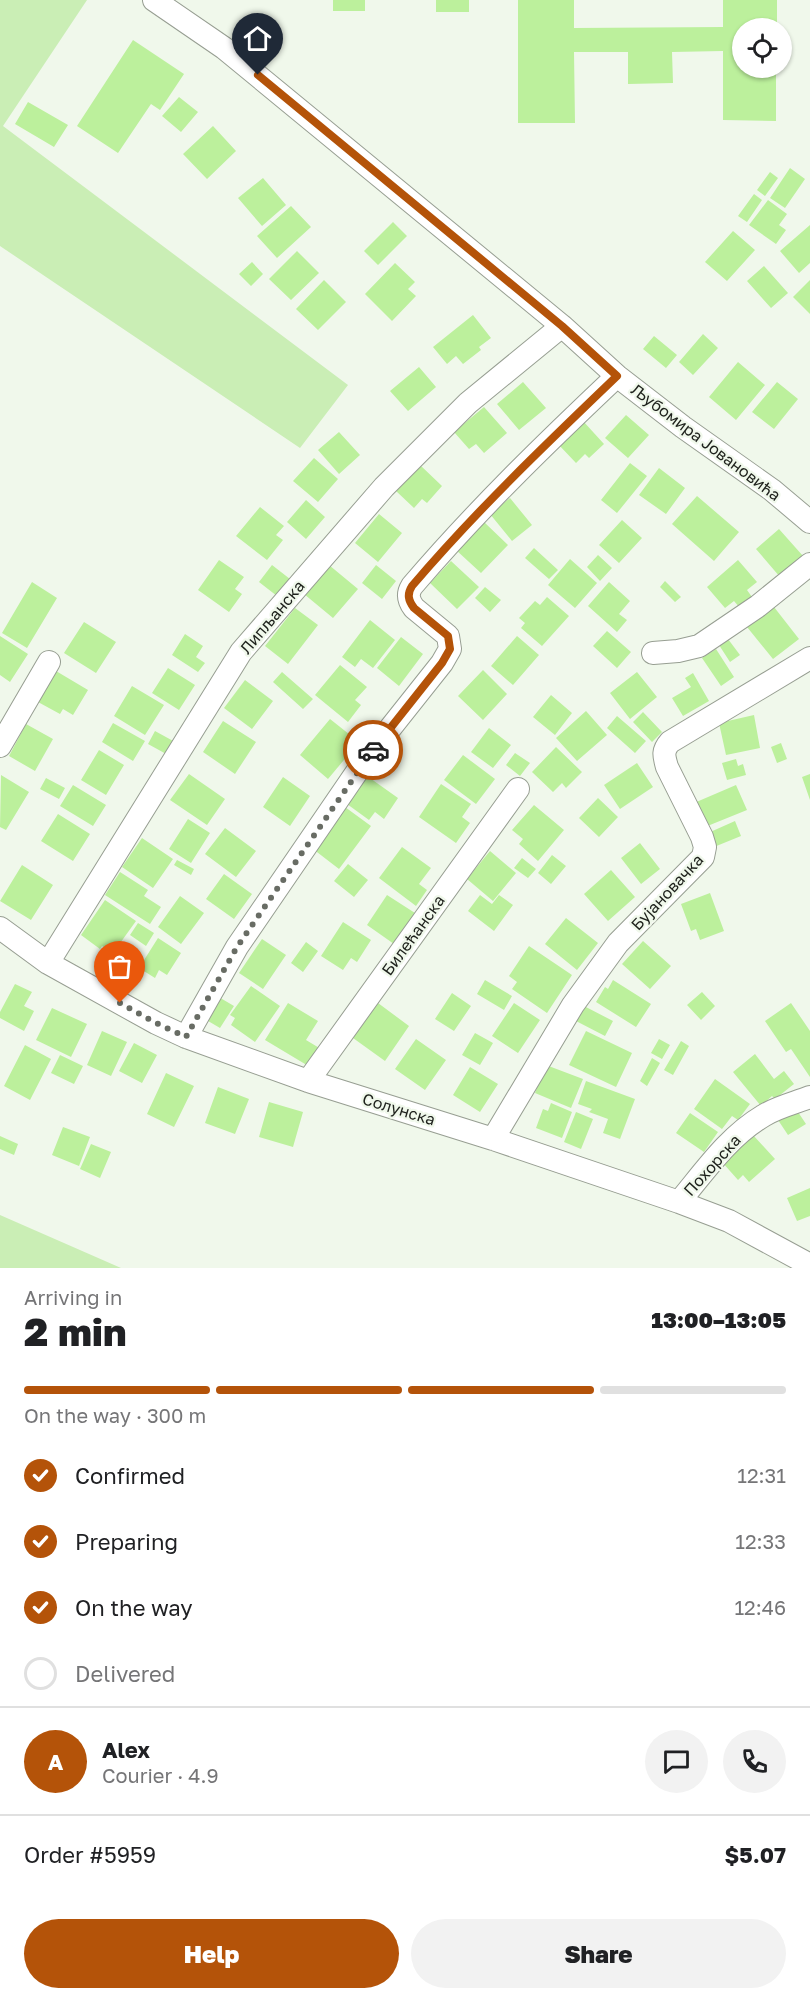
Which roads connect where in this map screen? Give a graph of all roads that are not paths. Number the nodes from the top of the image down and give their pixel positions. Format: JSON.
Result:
{"nodes":[{"id":1,"x":154,"y":0,"type":"edge"},
{"id":2,"x":562,"y":326,"type":"junction"},
{"id":3,"x":617,"y":376,"type":"junction"},
{"id":4,"x":810,"y":522,"type":"edge"},
{"id":5,"x":810,"y":564,"type":"edge"},
{"id":6,"x":653,"y":653,"type":"dead end"},
{"id":7,"x":810,"y":658,"type":"edge"},
{"id":8,"x":49,"y":662,"type":"dead end"},
{"id":9,"x":0,"y":746,"type":"edge"},
{"id":10,"x":518,"y":789,"type":"dead end"},
{"id":11,"x":0,"y":928,"type":"edge"},
{"id":12,"x":48,"y":963,"type":"junction"},
{"id":13,"x":186,"y":1037,"type":"junction"},
{"id":14,"x":308,"y":1081,"type":"junction"},
{"id":15,"x":810,"y":1097,"type":"edge"},
{"id":16,"x":493,"y":1139,"type":"junction"},
{"id":17,"x":679,"y":1202,"type":"junction"},
{"id":18,"x":810,"y":1264,"type":"edge"}],
"edges":[{"from":1,"to":2,"type":"street","name":"Љубомира Јовановића"},
{"from":2,"to":3,"type":"street","name":"Љубомира Јовановића"},
{"from":2,"to":12,"type":"street","name":"Липљанска"},
{"from":3,"to":4,"type":"street","name":"Љубомира Јовановића"},
{"from":3,"to":13,"type":"street"},
{"from":5,"to":6,"type":"street"},
{"from":7,"to":16,"type":"street","name":"Бујановачка"},
{"from":8,"to":9,"type":"street"},
{"from":10,"to":14,"type":"street","name":"Билећанска"},
{"from":11,"to":12,"type":"street","name":"Солунска"},
{"from":12,"to":13,"type":"street","name":"Солунска"},
{"from":13,"to":14,"type":"street","name":"Солунска"},
{"from":14,"to":16,"type":"street","name":"Солунска"},
{"from":15,"to":17,"type":"street","name":"Похорска"},
{"from":16,"to":17,"type":"street","name":"Солунска"},
{"from":17,"to":18,"type":"street","name":"Солунска"}]}
